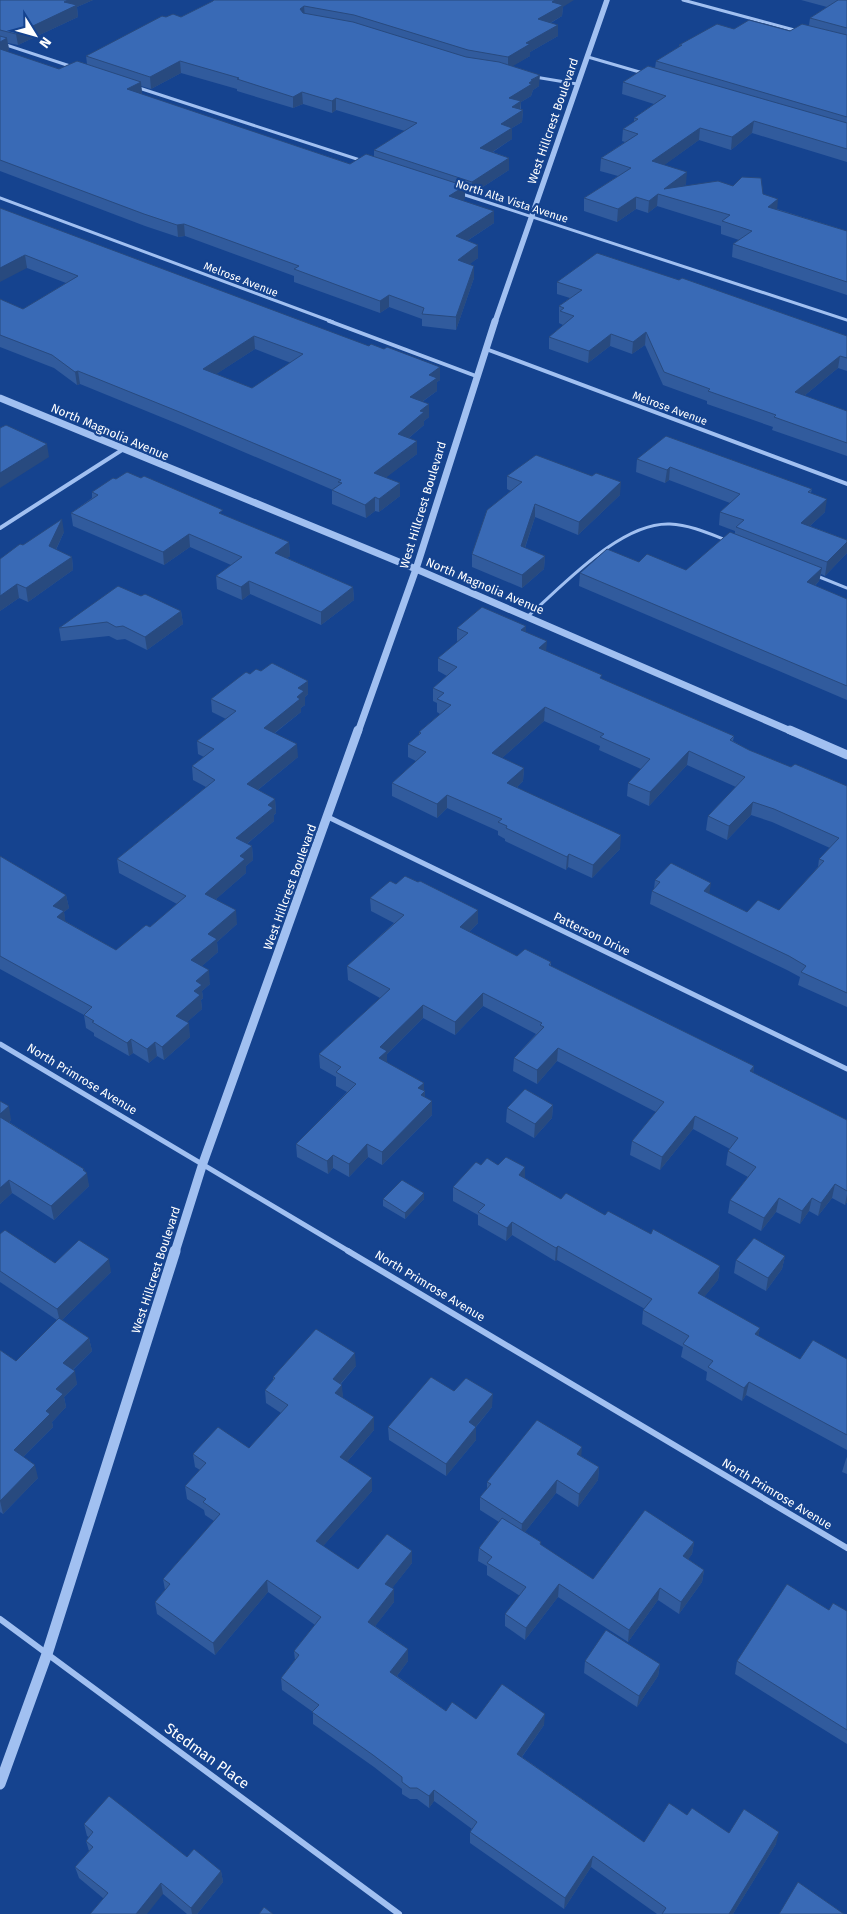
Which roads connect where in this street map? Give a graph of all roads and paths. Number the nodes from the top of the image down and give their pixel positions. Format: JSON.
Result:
{"nodes":[{"id":1,"x":606,"y":0,"type":"edge"},
{"id":2,"x":682,"y":0,"type":"edge"},
{"id":3,"x":802,"y":32,"type":"edge"},
{"id":4,"x":0,"y":43,"type":"edge"},
{"id":5,"x":588,"y":57,"type":"junction"},
{"id":6,"x":75,"y":67,"type":"edge"},
{"id":7,"x":646,"y":74,"type":"edge"},
{"id":8,"x":526,"y":76,"type":"edge"},
{"id":9,"x":577,"y":84,"type":"junction"},
{"id":10,"x":131,"y":86,"type":"edge"},
{"id":11,"x":365,"y":162,"type":"edge"},
{"id":12,"x":458,"y":192,"type":"edge"},
{"id":13,"x":0,"y":198,"type":"edge"},
{"id":14,"x":533,"y":217,"type":"junction"},
{"id":15,"x":847,"y":320,"type":"edge"},
{"id":16,"x":486,"y":349,"type":"junction"},
{"id":17,"x":476,"y":376,"type":"junction"},
{"id":18,"x":0,"y":398,"type":"edge"},
{"id":19,"x":122,"y":450,"type":"junction"},
{"id":20,"x":847,"y":484,"type":"edge"},
{"id":21,"x":0,"y":528,"type":"edge"},
{"id":22,"x":731,"y":542,"type":"edge"},
{"id":23,"x":416,"y":569,"type":"junction"},
{"id":24,"x":811,"y":574,"type":"edge"},
{"id":25,"x":847,"y":588,"type":"edge"},
{"id":26,"x":527,"y":617,"type":"junction"},
{"id":27,"x":847,"y":755,"type":"edge"},
{"id":28,"x":328,"y":817,"type":"junction"},
{"id":29,"x":0,"y":1044,"type":"edge"},
{"id":30,"x":847,"y":1069,"type":"edge"},
{"id":31,"x":203,"y":1163,"type":"junction"},
{"id":32,"x":847,"y":1548,"type":"edge"},
{"id":33,"x":0,"y":1619,"type":"edge"},
{"id":34,"x":47,"y":1654,"type":"junction"},
{"id":35,"x":0,"y":1784,"type":"edge"},
{"id":36,"x":399,"y":1914,"type":"edge"}],
"edges":[{"from":1,"to":5,"type":"street","name":"West Hillcrest Boulevard"},
{"from":2,"to":3,"type":"street"},
{"from":4,"to":6,"type":"street"},
{"from":5,"to":7,"type":"street"},
{"from":5,"to":9,"type":"street","name":"West Hillcrest Boulevard"},
{"from":8,"to":9,"type":"street"},
{"from":9,"to":14,"type":"street","name":"West Hillcrest Boulevard"},
{"from":10,"to":11,"type":"street"},
{"from":12,"to":14,"type":"street","name":"North Alta Vista Avenue"},
{"from":13,"to":17,"type":"street","name":"Melrose Avenue"},
{"from":14,"to":15,"type":"street","name":"North Alta Vista Avenue"},
{"from":14,"to":16,"type":"street","name":"West Hillcrest Boulevard"},
{"from":16,"to":17,"type":"street","name":"West Hillcrest Boulevard"},
{"from":16,"to":20,"type":"street","name":"Melrose Avenue"},
{"from":17,"to":23,"type":"street","name":"West Hillcrest Boulevard"},
{"from":18,"to":19,"type":"street","name":"North Magnolia Avenue"},
{"from":19,"to":21,"type":"street"},
{"from":19,"to":23,"type":"street","name":"North Magnolia Avenue"},
{"from":22,"to":26,"type":"lane"},
{"from":23,"to":26,"type":"street","name":"North Magnolia Avenue"},
{"from":23,"to":28,"type":"street","name":"West Hillcrest Boulevard"},
{"from":24,"to":25,"type":"lane"},
{"from":26,"to":27,"type":"street","name":"North Magnolia Avenue"},
{"from":28,"to":30,"type":"street","name":"Patterson Drive"},
{"from":28,"to":31,"type":"street","name":"West Hillcrest Boulevard"},
{"from":29,"to":31,"type":"street","name":"North Primrose Avenue"},
{"from":31,"to":32,"type":"street","name":"North Primrose Avenue"},
{"from":31,"to":34,"type":"street","name":"West Hillcrest Boulevard"},
{"from":33,"to":34,"type":"street","name":"Stedman Place"},
{"from":34,"to":35,"type":"street","name":"West Hillcrest Boulevard"},
{"from":34,"to":36,"type":"street","name":"Stedman Place"}]}
